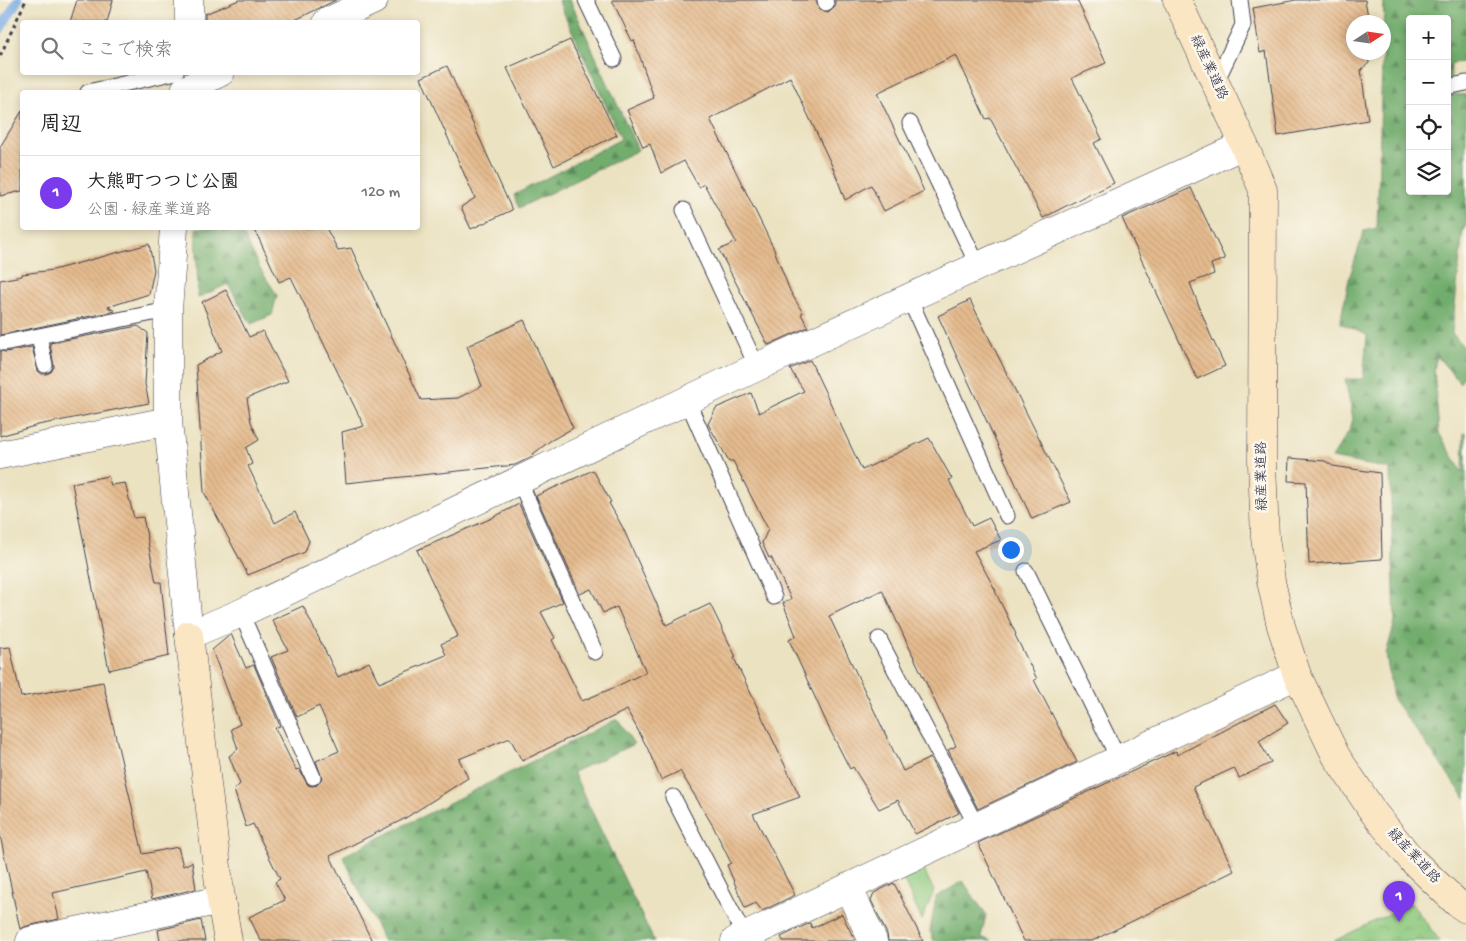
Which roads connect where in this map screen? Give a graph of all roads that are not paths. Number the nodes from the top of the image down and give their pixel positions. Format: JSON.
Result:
{"nodes":[{"id":1,"x":189,"y":0,"type":"edge"},
{"id":2,"x":374,"y":0,"type":"edge"},
{"id":3,"x":586,"y":0,"type":"edge"},
{"id":4,"x":1177,"y":0,"type":"edge"},
{"id":5,"x":1240,"y":0,"type":"edge"},
{"id":6,"x":189,"y":20,"type":"edge"},
{"id":7,"x":331,"y":20,"type":"edge"},
{"id":8,"x":614,"y":59,"type":"dead end"},
{"id":9,"x":210,"y":75,"type":"edge"},
{"id":10,"x":183,"y":82,"type":"edge"},
{"id":11,"x":1466,"y":83,"type":"edge"},
{"id":12,"x":1215,"y":84,"type":"junction"},
{"id":13,"x":1451,"y":86,"type":"edge"},
{"id":14,"x":107,"y":90,"type":"edge"},
{"id":15,"x":910,"y":122,"type":"dead end"},
{"id":16,"x":1244,"y":145,"type":"junction"},
{"id":17,"x":684,"y":210,"type":"dead end"},
{"id":18,"x":174,"y":230,"type":"edge"},
{"id":19,"x":978,"y":266,"type":"junction"},
{"id":20,"x":909,"y":298,"type":"junction"},
{"id":21,"x":168,"y":310,"type":"junction"},
{"id":22,"x":39,"y":336,"type":"junction"},
{"id":23,"x":4,"y":342,"type":"dead end"},
{"id":24,"x":44,"y":365,"type":"dead end"},
{"id":25,"x":757,"y":367,"type":"junction"},
{"id":26,"x":687,"y":400,"type":"junction"},
{"id":27,"x":168,"y":422,"type":"junction"},
{"id":28,"x":0,"y":455,"type":"edge"},
{"id":29,"x":519,"y":480,"type":"junction"},
{"id":30,"x":1006,"y":516,"type":"dead end"},
{"id":31,"x":1026,"y":571,"type":"dead end"},
{"id":32,"x":774,"y":597,"type":"dead end"},
{"id":33,"x":241,"y":613,"type":"junction"},
{"id":34,"x":189,"y":635,"type":"junction"},
{"id":35,"x":879,"y":638,"type":"dead end"},
{"id":36,"x":595,"y":652,"type":"dead end"},
{"id":37,"x":1297,"y":676,"type":"junction"},
{"id":38,"x":1119,"y":760,"type":"junction"},
{"id":39,"x":313,"y":777,"type":"dead end"},
{"id":40,"x":673,"y":796,"type":"dead end"},
{"id":41,"x":977,"y":827,"type":"junction"},
{"id":42,"x":848,"y":888,"type":"junction"},
{"id":43,"x":221,"y":900,"type":"junction"},
{"id":44,"x":1466,"y":908,"type":"edge"},
{"id":45,"x":742,"y":940,"type":"edge"},
{"id":46,"x":30,"y":941,"type":"edge"},
{"id":47,"x":228,"y":941,"type":"edge"},
{"id":48,"x":873,"y":941,"type":"edge"}],
"edges":[{"from":1,"to":6,"type":"street"},
{"from":2,"to":7,"type":"street"},
{"from":3,"to":8,"type":"lane"},
{"from":4,"to":12,"type":"main road","name":"緑産業道路"},
{"from":5,"to":12,"type":"lane"},
{"from":9,"to":10,"type":"street"},
{"from":10,"to":14,"type":"lane"},
{"from":11,"to":13,"type":"lane"},
{"from":12,"to":16,"type":"main road","name":"緑産業道路"},
{"from":15,"to":19,"type":"lane"},
{"from":16,"to":19,"type":"street"},
{"from":16,"to":37,"type":"main road","name":"緑産業道路"},
{"from":17,"to":25,"type":"lane"},
{"from":18,"to":21,"type":"street"},
{"from":19,"to":20,"type":"street"},
{"from":20,"to":25,"type":"street"},
{"from":20,"to":30,"type":"lane"},
{"from":21,"to":22,"type":"lane"},
{"from":21,"to":27,"type":"street"},
{"from":22,"to":23,"type":"lane"},
{"from":22,"to":24,"type":"lane"},
{"from":25,"to":26,"type":"street"},
{"from":26,"to":29,"type":"street"},
{"from":26,"to":32,"type":"lane"},
{"from":27,"to":28,"type":"street"},
{"from":27,"to":34,"type":"street"},
{"from":29,"to":33,"type":"street"},
{"from":29,"to":36,"type":"lane"},
{"from":31,"to":38,"type":"lane"},
{"from":33,"to":34,"type":"street"},
{"from":33,"to":39,"type":"lane"},
{"from":34,"to":43,"type":"main road"},
{"from":35,"to":41,"type":"lane"},
{"from":37,"to":38,"type":"street"},
{"from":37,"to":44,"type":"main road","name":"緑産業道路"},
{"from":38,"to":41,"type":"street"},
{"from":40,"to":45,"type":"lane"},
{"from":41,"to":42,"type":"street"},
{"from":42,"to":45,"type":"street"},
{"from":42,"to":48,"type":"street"},
{"from":43,"to":46,"type":"street"},
{"from":43,"to":47,"type":"main road"}]}
